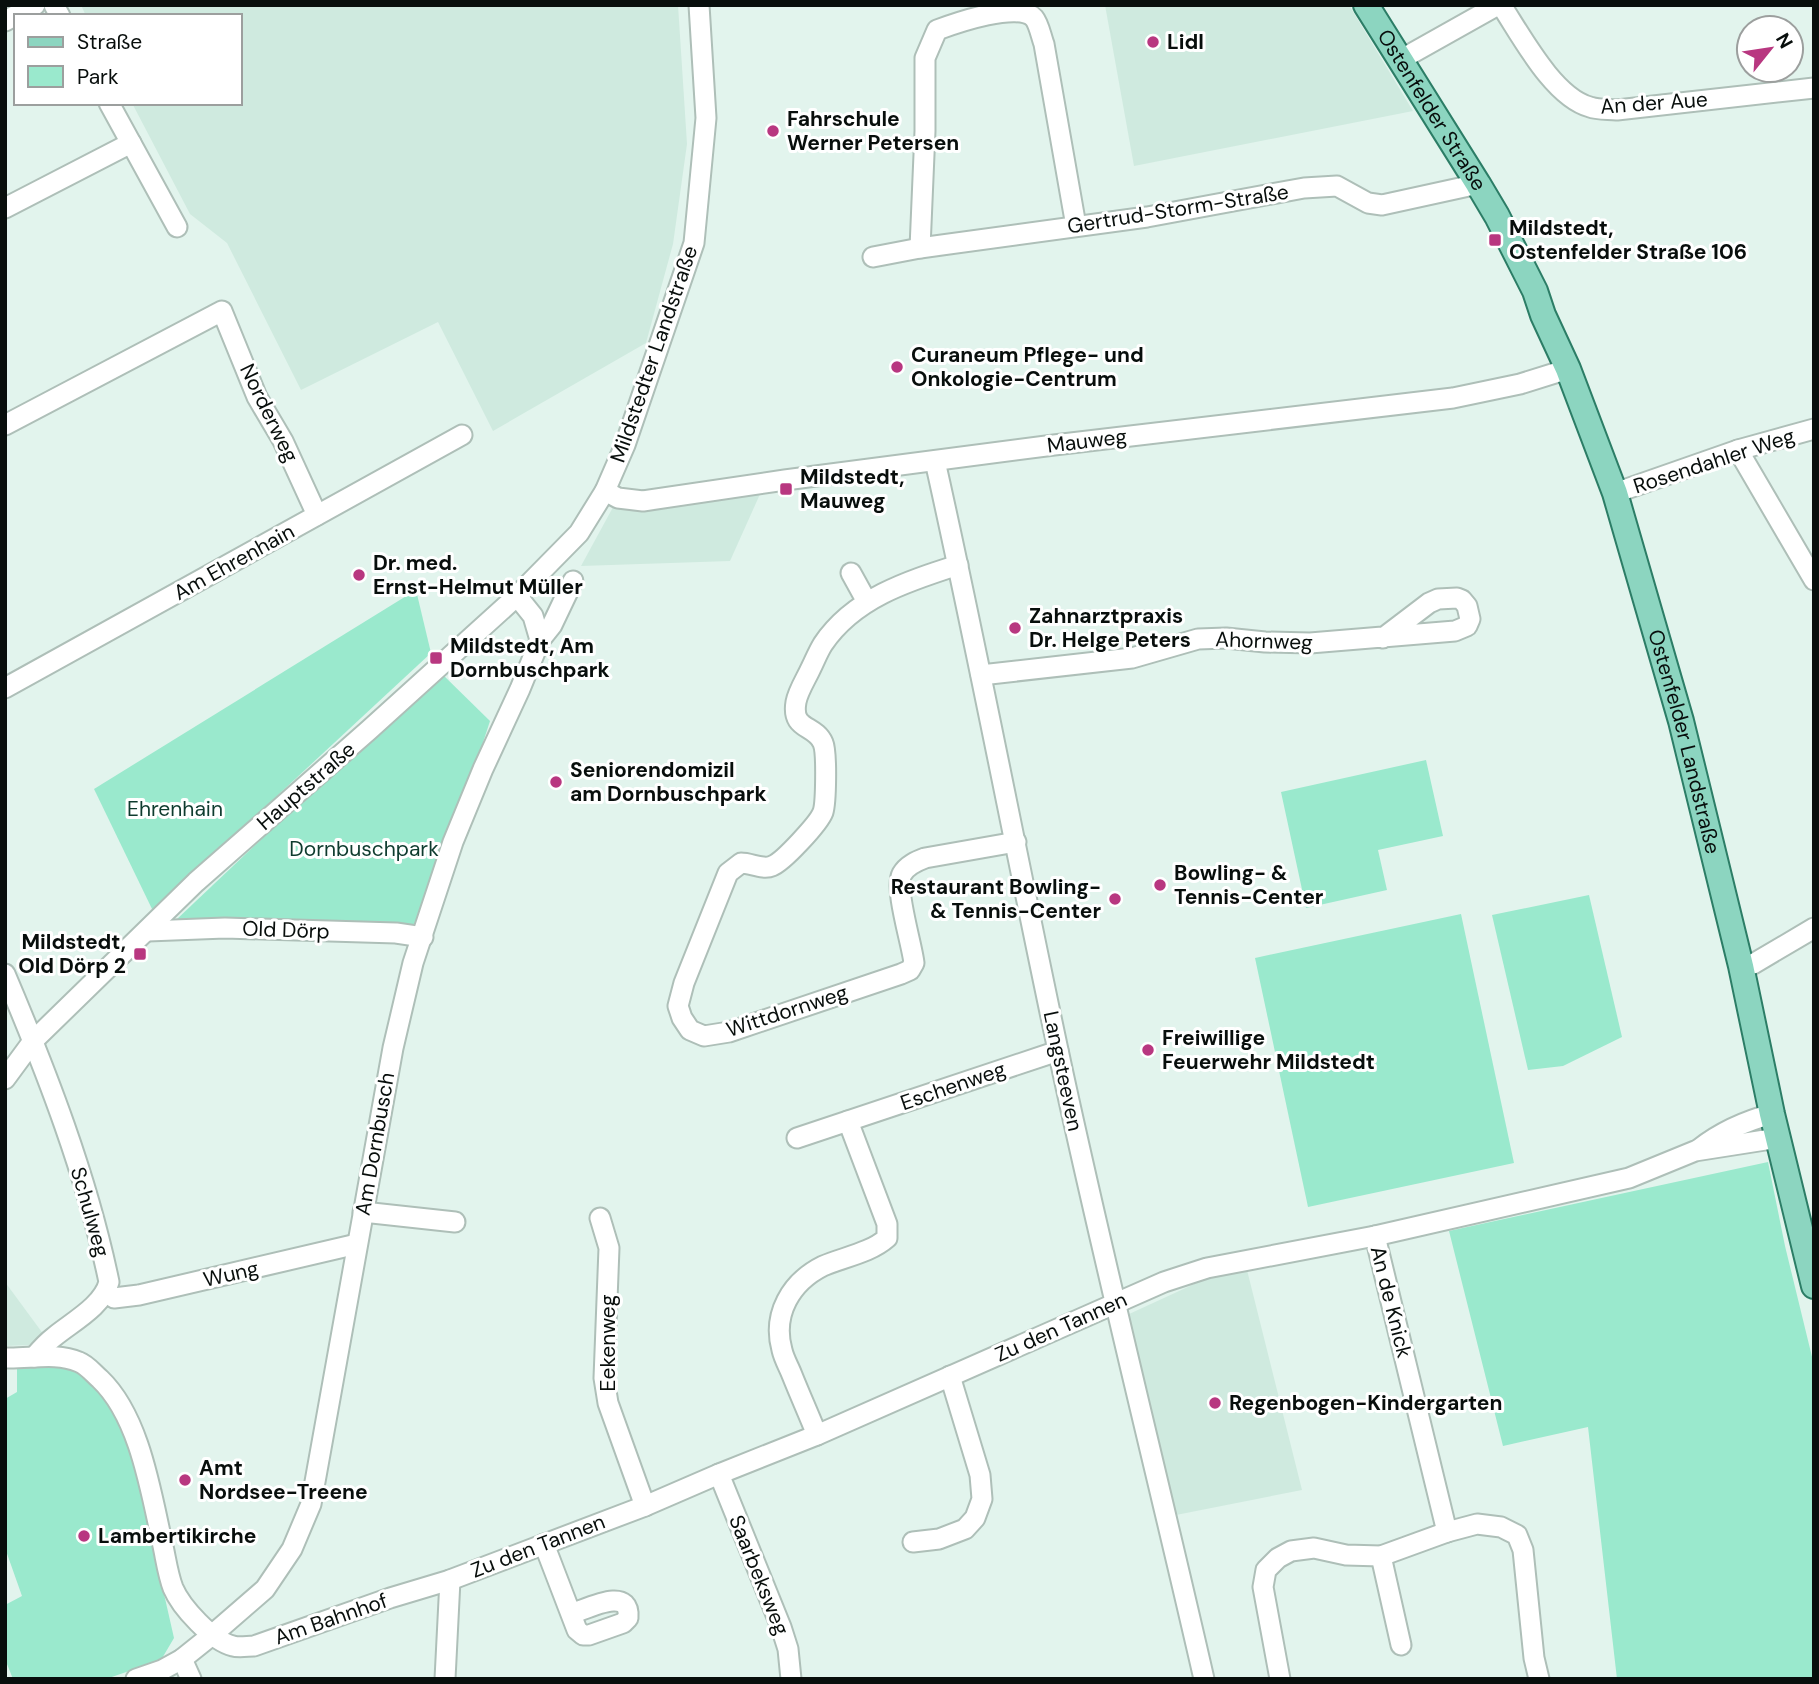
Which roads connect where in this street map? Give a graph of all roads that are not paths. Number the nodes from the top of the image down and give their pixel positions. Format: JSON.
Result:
{"nodes":[{"id":1,"x":35,"y":5,"type":"edge"},
{"id":2,"x":699,"y":5,"type":"edge"},
{"id":3,"x":1366,"y":5,"type":"edge"},
{"id":4,"x":1500,"y":5,"type":"edge"},
{"id":5,"x":18,"y":14,"type":"edge"},
{"id":6,"x":1400,"y":60,"type":"junction"},
{"id":7,"x":1814,"y":88,"type":"edge"},
{"id":8,"x":110,"y":105,"type":"edge"},
{"id":9,"x":131,"y":143,"type":"junction"},
{"id":10,"x":1478,"y":184,"type":"junction"},
{"id":11,"x":5,"y":208,"type":"edge"},
{"id":12,"x":1497,"y":216,"type":"joint"},
{"id":13,"x":1076,"y":226,"type":"junction"},
{"id":14,"x":177,"y":227,"type":"dead end"},
{"id":15,"x":920,"y":248,"type":"junction"},
{"id":16,"x":873,"y":257,"type":"dead end"},
{"id":17,"x":1568,"y":369,"type":"junction"},
{"id":18,"x":5,"y":425,"type":"edge"},
{"id":19,"x":1814,"y":429,"type":"edge"},
{"id":20,"x":462,"y":435,"type":"dead end"},
{"id":21,"x":1738,"y":450,"type":"junction"},
{"id":22,"x":935,"y":461,"type":"junction"},
{"id":23,"x":606,"y":491,"type":"junction"},
{"id":24,"x":1615,"y":493,"type":"junction"},
{"id":25,"x":317,"y":515,"type":"junction"},
{"id":26,"x":958,"y":565,"type":"junction"},
{"id":27,"x":851,"y":573,"type":"dead end"},
{"id":28,"x":1814,"y":580,"type":"edge"},
{"id":29,"x":573,"y":581,"type":"dead end"},
{"id":30,"x":517,"y":596,"type":"junction"},
{"id":31,"x":867,"y":602,"type":"junction"},
{"id":32,"x":1383,"y":638,"type":"dead end"},
{"id":33,"x":540,"y":640,"type":"junction"},
{"id":34,"x":981,"y":676,"type":"junction"},
{"id":35,"x":5,"y":688,"type":"edge"},
{"id":36,"x":1016,"y":842,"type":"junction"},
{"id":37,"x":1814,"y":928,"type":"edge"},
{"id":38,"x":148,"y":931,"type":"junction"},
{"id":39,"x":423,"y":937,"type":"junction"},
{"id":40,"x":1741,"y":966,"type":"junction"},
{"id":41,"x":5,"y":974,"type":"edge"},
{"id":42,"x":33,"y":1041,"type":"junction"},
{"id":43,"x":1058,"y":1051,"type":"junction"},
{"id":44,"x":5,"y":1079,"type":"edge"},
{"id":45,"x":1772,"y":1114,"type":"junction"},
{"id":46,"x":848,"y":1121,"type":"junction"},
{"id":47,"x":797,"y":1138,"type":"dead end"},
{"id":48,"x":1778,"y":1138,"type":"junction"},
{"id":49,"x":1695,"y":1151,"type":"junction"},
{"id":50,"x":363,"y":1212,"type":"junction"},
{"id":51,"x":600,"y":1218,"type":"dead end"},
{"id":52,"x":455,"y":1222,"type":"dead end"},
{"id":53,"x":1376,"y":1237,"type":"junction"},
{"id":54,"x":357,"y":1244,"type":"junction"},
{"id":55,"x":1814,"y":1286,"type":"edge"},
{"id":56,"x":106,"y":1292,"type":"junction"},
{"id":57,"x":1115,"y":1303,"type":"junction"},
{"id":58,"x":34,"y":1357,"type":"junction"},
{"id":59,"x":5,"y":1358,"type":"edge"},
{"id":60,"x":950,"y":1376,"type":"junction"},
{"id":61,"x":817,"y":1435,"type":"junction"},
{"id":62,"x":719,"y":1474,"type":"junction"},
{"id":63,"x":645,"y":1506,"type":"junction"},
{"id":64,"x":1447,"y":1532,"type":"junction"},
{"id":65,"x":913,"y":1542,"type":"dead end"},
{"id":66,"x":544,"y":1545,"type":"junction"},
{"id":67,"x":1381,"y":1556,"type":"junction"},
{"id":68,"x":450,"y":1580,"type":"junction"},
{"id":69,"x":571,"y":1614,"type":"dead end"},
{"id":70,"x":212,"y":1635,"type":"junction"},
{"id":71,"x":1401,"y":1645,"type":"dead end"},
{"id":72,"x":182,"y":1658,"type":"junction"},
{"id":73,"x":136,"y":1679,"type":"edge"},
{"id":74,"x":191,"y":1679,"type":"edge"},
{"id":75,"x":444,"y":1679,"type":"edge"},
{"id":76,"x":791,"y":1679,"type":"edge"},
{"id":77,"x":1204,"y":1679,"type":"edge"},
{"id":78,"x":1280,"y":1679,"type":"edge"},
{"id":79,"x":1539,"y":1679,"type":"edge"}],
"edges":[{"from":1,"to":5,"type":"street"},
{"from":2,"to":23,"type":"street","name":"Mildstedter Landstraße"},
{"from":3,"to":6,"type":"main road","name":"Ostenfelder Straße"},
{"from":4,"to":6,"type":"street"},
{"from":4,"to":7,"type":"street","name":"An der Aue"},
{"from":6,"to":10,"type":"main road","name":"Ostenfelder Straße"},
{"from":8,"to":9,"type":"street"},
{"from":9,"to":11,"type":"street"},
{"from":9,"to":14,"type":"street"},
{"from":10,"to":12,"type":"main road","name":"Ostenfelder Straße"},
{"from":10,"to":13,"type":"street","name":"Gertrud-Storm-Straße"},
{"from":12,"to":17,"type":"main road","name":"Ostenfelder Landstraße"},
{"from":13,"to":15,"type":"street","name":"Gertrud-Storm-Straße"},
{"from":13,"to":15,"type":"street"},
{"from":15,"to":16,"type":"street","name":"Gertrud-Storm-Straße"},
{"from":17,"to":22,"type":"street","name":"Mauweg"},
{"from":17,"to":24,"type":"main road","name":"Ostenfelder Landstraße"},
{"from":18,"to":25,"type":"street","name":"Norderweg"},
{"from":19,"to":21,"type":"street","name":"Rosendahler Weg"},
{"from":20,"to":25,"type":"street","name":"Am Ehrenhain"},
{"from":21,"to":24,"type":"street","name":"Rosendahler Weg"},
{"from":21,"to":28,"type":"street"},
{"from":22,"to":23,"type":"street","name":"Mauweg"},
{"from":22,"to":26,"type":"street","name":"Langsteeven"},
{"from":23,"to":30,"type":"street","name":"Hauptstraße"},
{"from":24,"to":40,"type":"main road","name":"Ostenfelder Landstraße"},
{"from":25,"to":35,"type":"street","name":"Am Ehrenhain"},
{"from":26,"to":31,"type":"street","name":"Wittdornweg"},
{"from":26,"to":34,"type":"street","name":"Langsteeven"},
{"from":27,"to":31,"type":"street"},
{"from":29,"to":33,"type":"street","name":"Am Dornbusch"},
{"from":30,"to":33,"type":"street"},
{"from":30,"to":38,"type":"street","name":"Hauptstraße"},
{"from":31,"to":36,"type":"street","name":"Wittdornweg"},
{"from":32,"to":34,"type":"street","name":"Ahornweg"},
{"from":33,"to":39,"type":"street","name":"Am Dornbusch"},
{"from":34,"to":36,"type":"street","name":"Langsteeven"},
{"from":36,"to":43,"type":"street","name":"Langsteeven"},
{"from":37,"to":40,"type":"street"},
{"from":38,"to":39,"type":"street","name":"Old Dörp"},
{"from":38,"to":42,"type":"street","name":"Hauptstraße"},
{"from":39,"to":50,"type":"street","name":"Am Dornbusch"},
{"from":40,"to":45,"type":"main road","name":"Ostenfelder Landstraße"},
{"from":41,"to":42,"type":"street","name":"Schulweg"},
{"from":42,"to":44,"type":"street","name":"Hauptstraße"},
{"from":42,"to":56,"type":"street","name":"Schulweg"},
{"from":43,"to":46,"type":"street","name":"Eschenweg"},
{"from":43,"to":57,"type":"street","name":"Langsteeven"},
{"from":45,"to":48,"type":"main road","name":"Ostenfelder Landstraße"},
{"from":45,"to":49,"type":"street","name":"Zu den Tannen"},
{"from":46,"to":47,"type":"street","name":"Eschenweg"},
{"from":46,"to":61,"type":"street"},
{"from":48,"to":49,"type":"street","name":"Zu den Tannen"},
{"from":48,"to":55,"type":"main road","name":"Ostenfelder Landstraße"},
{"from":49,"to":53,"type":"street","name":"Zu den Tannen"},
{"from":50,"to":52,"type":"street"},
{"from":50,"to":54,"type":"street","name":"Am Dornbusch"},
{"from":51,"to":63,"type":"street","name":"Eekenweg"},
{"from":53,"to":57,"type":"street","name":"Zu den Tannen"},
{"from":53,"to":64,"type":"street","name":"An de Knick"},
{"from":54,"to":56,"type":"street","name":"Wung"},
{"from":54,"to":70,"type":"street","name":"Am Dornbusch"},
{"from":56,"to":58,"type":"street"},
{"from":57,"to":60,"type":"street","name":"Zu den Tannen"},
{"from":57,"to":77,"type":"street","name":"Langsteeven"},
{"from":58,"to":59,"type":"street"},
{"from":58,"to":70,"type":"street"},
{"from":60,"to":61,"type":"street","name":"Zu den Tannen"},
{"from":60,"to":65,"type":"street"},
{"from":61,"to":62,"type":"street","name":"Zu den Tannen"},
{"from":62,"to":63,"type":"street","name":"Zu den Tannen"},
{"from":62,"to":76,"type":"street","name":"Saarbeksweg"},
{"from":63,"to":66,"type":"street","name":"Zu den Tannen"},
{"from":64,"to":67,"type":"street"},
{"from":64,"to":79,"type":"street"},
{"from":66,"to":68,"type":"street","name":"Zu den Tannen"},
{"from":66,"to":69,"type":"street"},
{"from":67,"to":71,"type":"street"},
{"from":67,"to":78,"type":"street"},
{"from":68,"to":70,"type":"street","name":"Am Bahnhof"},
{"from":68,"to":75,"type":"street"},
{"from":70,"to":72,"type":"street","name":"Am Dornbusch"},
{"from":72,"to":73,"type":"street","name":"Am Dornbusch"},
{"from":72,"to":74,"type":"street"}]}
